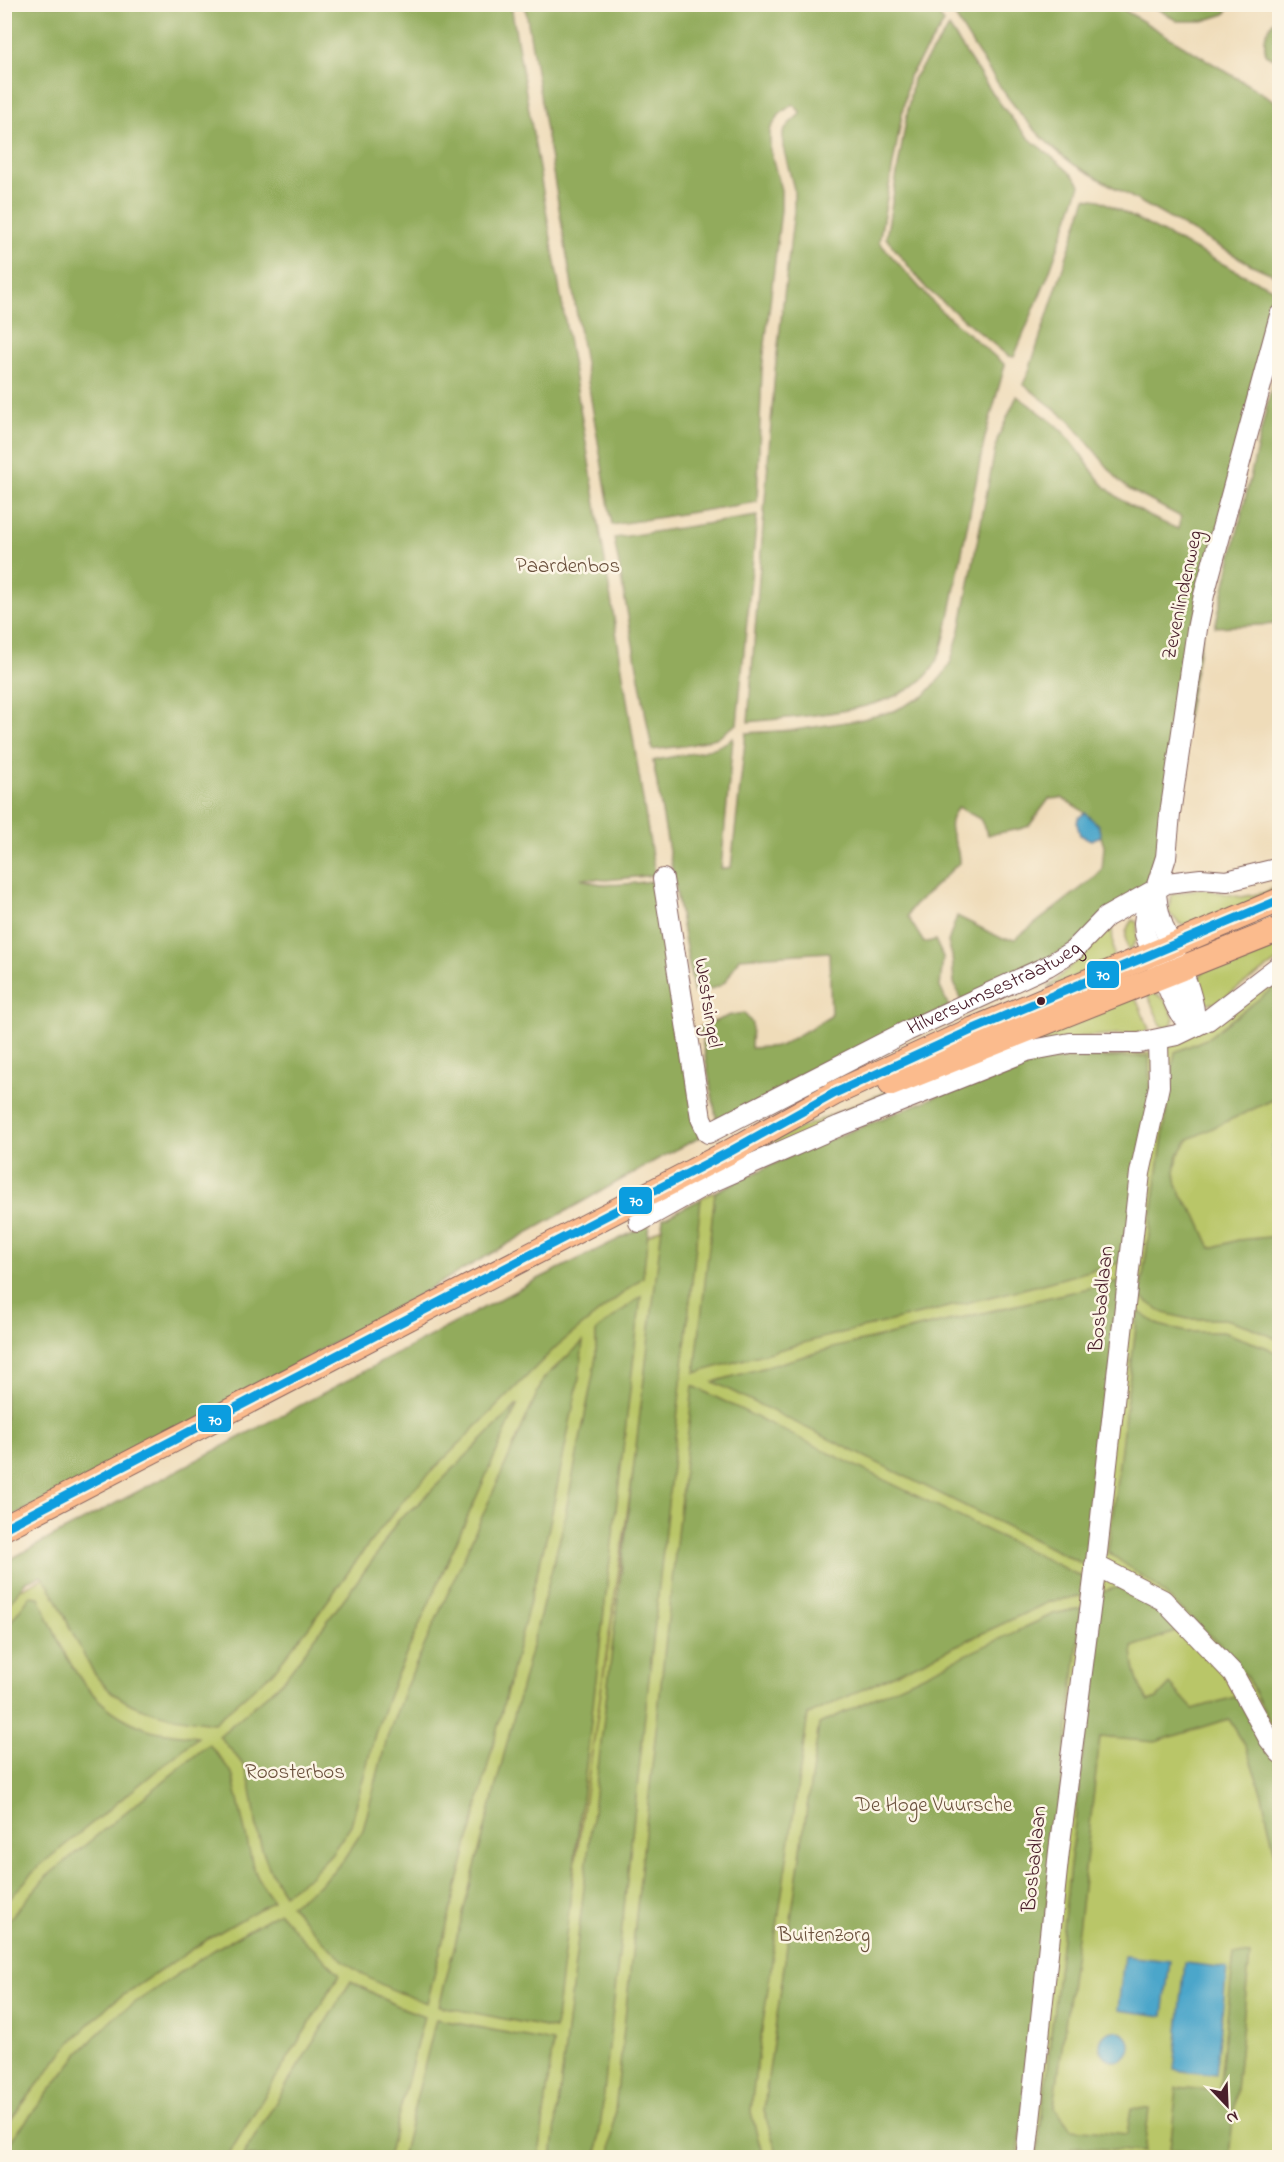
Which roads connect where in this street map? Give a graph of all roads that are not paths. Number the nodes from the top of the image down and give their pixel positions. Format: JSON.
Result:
{"nodes":[{"id":1,"x":1280,"y":315,"type":"edge"},
{"id":2,"x":1280,"y":868,"type":"edge"},
{"id":3,"x":663,"y":879,"type":"dead end"},
{"id":4,"x":1156,"y":888,"type":"junction"},
{"id":5,"x":1280,"y":900,"type":"edge"},
{"id":6,"x":1280,"y":929,"type":"edge"},
{"id":7,"x":1162,"y":949,"type":"junction"},
{"id":8,"x":1280,"y":965,"type":"edge"},
{"id":9,"x":1172,"y":973,"type":"junction"},
{"id":10,"x":1195,"y":1026,"type":"junction"},
{"id":11,"x":1158,"y":1040,"type":"junction"},
{"id":12,"x":708,"y":1133,"type":"joint"},
{"id":13,"x":731,"y":1151,"type":"junction"},
{"id":14,"x":639,"y":1222,"type":"dead end"},
{"id":15,"x":4,"y":1528,"type":"edge"},
{"id":16,"x":1095,"y":1565,"type":"junction"},
{"id":17,"x":1280,"y":1753,"type":"edge"},
{"id":18,"x":1026,"y":2157,"type":"edge"}],
"edges":[{"from":1,"to":4,"type":"street","name":"Zevenlindenweg"},
{"from":2,"to":4,"type":"street","name":"Hilversumsestraatweg"},
{"from":3,"to":12,"type":"street","name":"Westsingel"},
{"from":4,"to":7,"type":"street","name":"Zevenlindenweg"},
{"from":4,"to":12,"type":"street","name":"Hilversumsestraatweg"},
{"from":5,"to":7,"type":"main road","name":"Hilversumsestraatweg"},
{"from":6,"to":9,"type":"main road","name":"Hilversumsestraatweg"},
{"from":7,"to":9,"type":"street","name":"Zevenlindenweg"},
{"from":7,"to":13,"type":"main road","name":"Hilversumsestraatweg"},
{"from":8,"to":10,"type":"street"},
{"from":9,"to":10,"type":"street"},
{"from":9,"to":13,"type":"main road","name":"Hilversumsestraatweg"},
{"from":10,"to":11,"type":"street"},
{"from":11,"to":14,"type":"street"},
{"from":11,"to":16,"type":"street","name":"Bosbadlaan"},
{"from":13,"to":15,"type":"main road","name":"Hilversumsestraatweg"},
{"from":16,"to":17,"type":"street"},
{"from":16,"to":18,"type":"street","name":"Bosbadlaan"}]}
